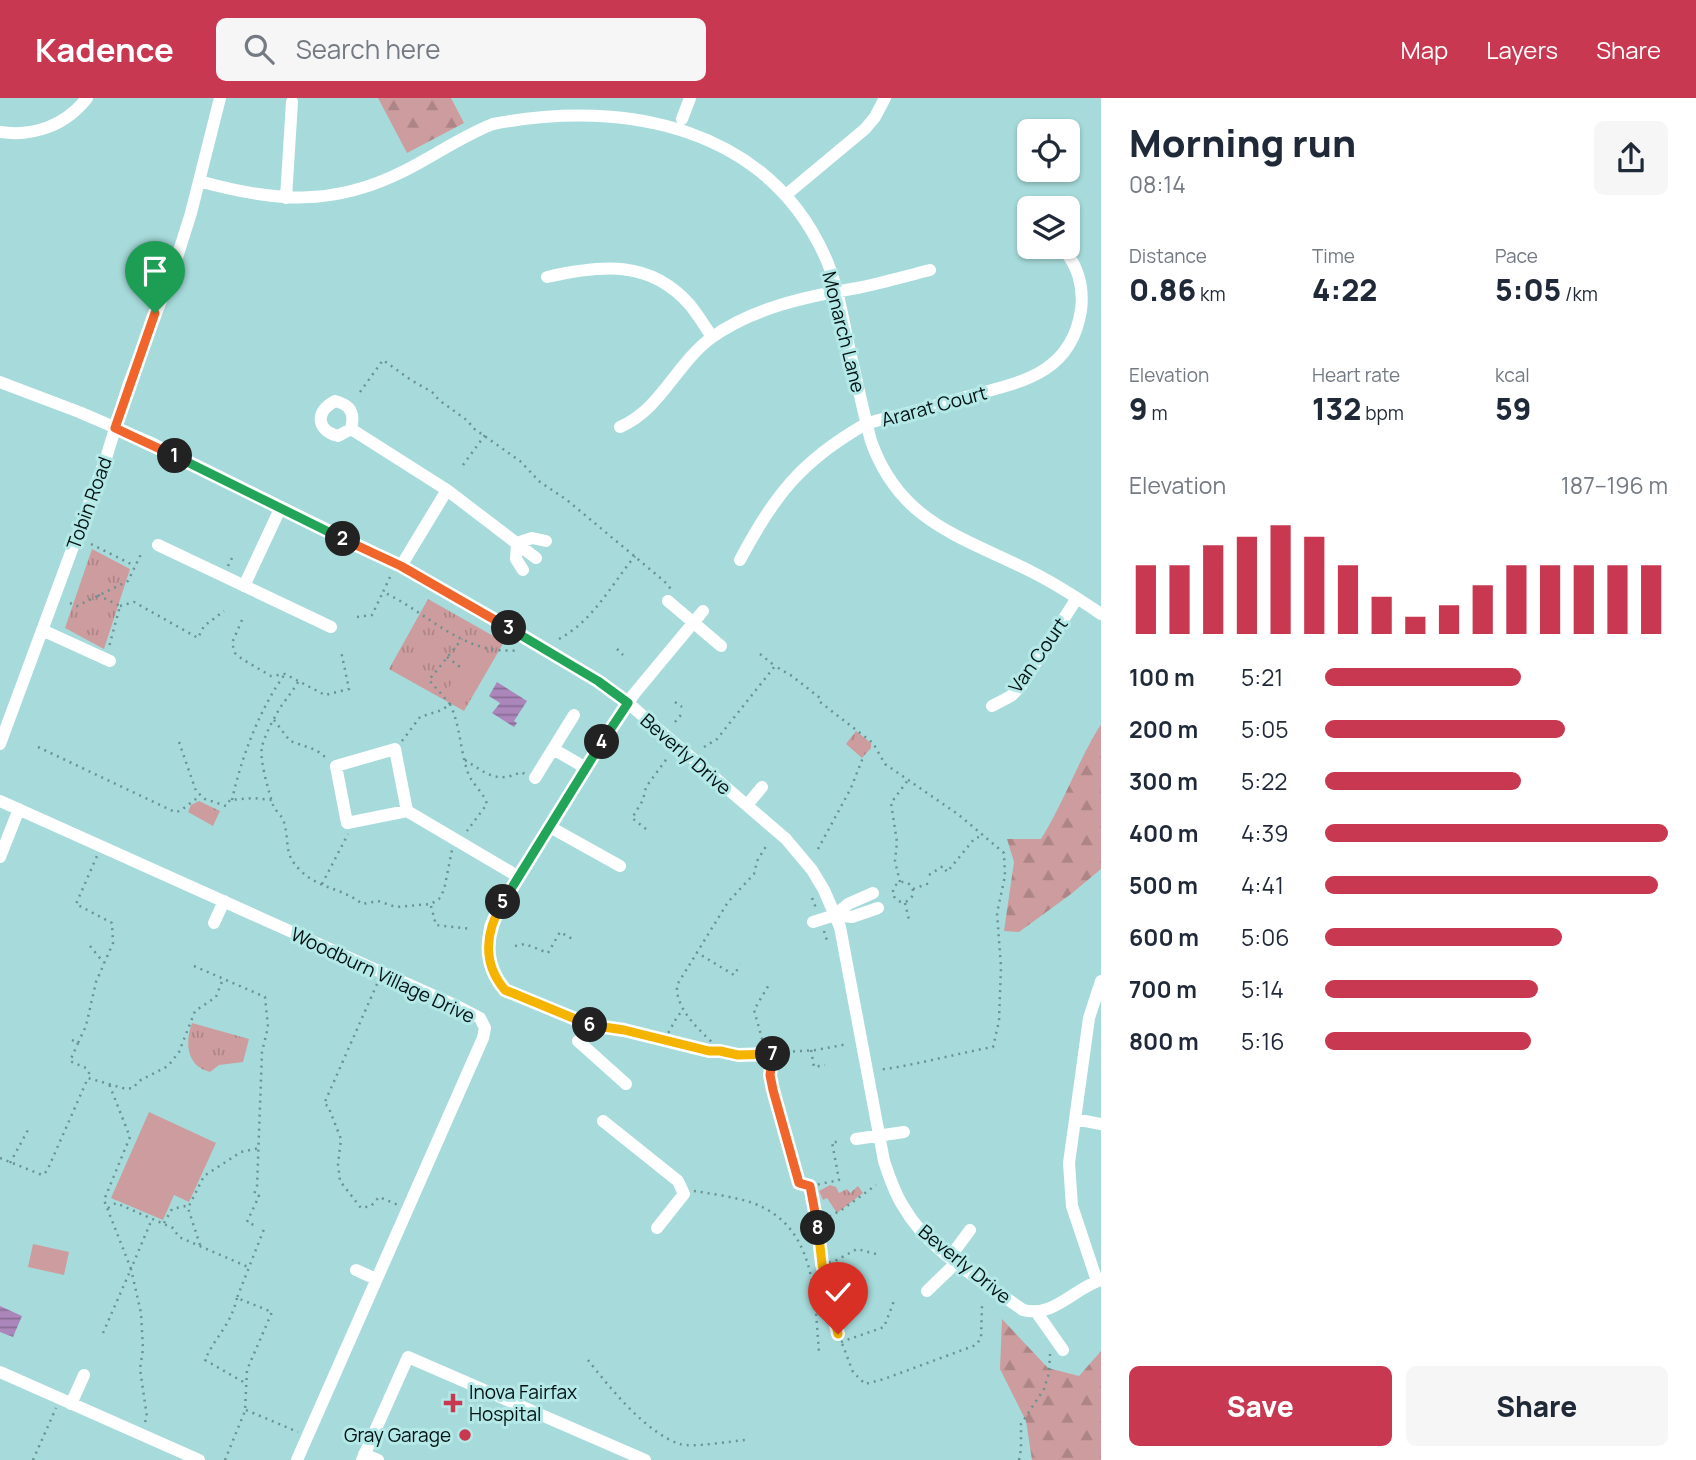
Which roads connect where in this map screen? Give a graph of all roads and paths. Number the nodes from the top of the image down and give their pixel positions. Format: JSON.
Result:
{"nodes":[{"id":1,"x":87,"y":98,"type":"edge"},
{"id":2,"x":220,"y":98,"type":"edge"},
{"id":3,"x":690,"y":98,"type":"edge"},
{"id":4,"x":885,"y":98,"type":"edge"},
{"id":5,"x":292,"y":103,"type":"dead end"},
{"id":6,"x":682,"y":120,"type":"junction"},
{"id":7,"x":0,"y":132,"type":"edge"},
{"id":8,"x":199,"y":181,"type":"junction"},
{"id":9,"x":787,"y":194,"type":"junction"},
{"id":10,"x":286,"y":198,"type":"junction"},
{"id":11,"x":1070,"y":259,"type":"edge"},
{"id":12,"x":930,"y":270,"type":"dead end"},
{"id":13,"x":547,"y":277,"type":"dead end"},
{"id":14,"x":837,"y":290,"type":"junction"},
{"id":15,"x":712,"y":337,"type":"junction"},
{"id":16,"x":0,"y":382,"type":"edge"},
{"id":17,"x":360,"y":392,"type":"dead end"},
{"id":18,"x":867,"y":424,"type":"junction"},
{"id":19,"x":620,"y":427,"type":"dead end"},
{"id":20,"x":115,"y":428,"type":"junction"},
{"id":21,"x":351,"y":429,"type":"dead end"},
{"id":22,"x":485,"y":435,"type":"junction"},
{"id":23,"x":463,"y":465,"type":"dead end"},
{"id":24,"x":447,"y":490,"type":"junction"},
{"id":25,"x":280,"y":509,"type":"junction"},
{"id":26,"x":546,"y":541,"type":"dead end"},
{"id":27,"x":517,"y":543,"type":"junction"},
{"id":28,"x":92,"y":544,"type":"dead end"},
{"id":29,"x":159,"y":545,"type":"dead end"},
{"id":30,"x":141,"y":554,"type":"dead end"},
{"id":31,"x":635,"y":556,"type":"junction"},
{"id":32,"x":536,"y":558,"type":"dead end"},
{"id":33,"x":740,"y":560,"type":"dead end"},
{"id":34,"x":135,"y":566,"type":"junction"},
{"id":35,"x":401,"y":566,"type":"junction"},
{"id":36,"x":523,"y":570,"type":"dead end"},
{"id":37,"x":390,"y":578,"type":"dead end"},
{"id":38,"x":244,"y":586,"type":"junction"},
{"id":39,"x":383,"y":592,"type":"junction"},
{"id":40,"x":98,"y":596,"type":"junction"},
{"id":41,"x":671,"y":597,"type":"joint"},
{"id":42,"x":1077,"y":598,"type":"junction"},
{"id":43,"x":69,"y":603,"type":"dead end"},
{"id":44,"x":120,"y":607,"type":"junction"},
{"id":45,"x":224,"y":611,"type":"dead end"},
{"id":46,"x":703,"y":611,"type":"dead end"},
{"id":47,"x":1101,"y":614,"type":"edge"},
{"id":48,"x":357,"y":617,"type":"dead end"},
{"id":49,"x":242,"y":620,"type":"dead end"},
{"id":50,"x":694,"y":622,"type":"junction"},
{"id":51,"x":331,"y":628,"type":"dead end"},
{"id":52,"x":42,"y":630,"type":"junction"},
{"id":53,"x":462,"y":639,"type":"junction"},
{"id":54,"x":559,"y":639,"type":"dead end"},
{"id":55,"x":721,"y":646,"type":"dead end"},
{"id":56,"x":617,"y":649,"type":"dead end"},
{"id":57,"x":341,"y":651,"type":"dead end"},
{"id":58,"x":518,"y":651,"type":"dead end"},
{"id":59,"x":760,"y":654,"type":"dead end"},
{"id":60,"x":623,"y":655,"type":"dead end"},
{"id":61,"x":109,"y":657,"type":"joint"},
{"id":62,"x":447,"y":657,"type":"junction"},
{"id":63,"x":775,"y":666,"type":"junction"},
{"id":64,"x":460,"y":667,"type":"dead end"},
{"id":65,"x":285,"y":674,"type":"junction"},
{"id":66,"x":298,"y":682,"type":"junction"},
{"id":67,"x":675,"y":702,"type":"dead end"},
{"id":68,"x":628,"y":703,"type":"junction"},
{"id":69,"x":450,"y":704,"type":"junction"},
{"id":70,"x":992,"y":706,"type":"dead end"},
{"id":71,"x":682,"y":707,"type":"dead end"},
{"id":72,"x":574,"y":715,"type":"dead end"},
{"id":73,"x":681,"y":715,"type":"dead end"},
{"id":74,"x":274,"y":720,"type":"junction"},
{"id":75,"x":675,"y":722,"type":"dead end"},
{"id":76,"x":179,"y":742,"type":"dead end"},
{"id":77,"x":0,"y":744,"type":"edge"},
{"id":78,"x":38,"y":747,"type":"dead end"},
{"id":79,"x":705,"y":747,"type":"dead end"},
{"id":80,"x":395,"y":749,"type":"junction"},
{"id":81,"x":553,"y":749,"type":"junction"},
{"id":82,"x":864,"y":755,"type":"dead end"},
{"id":83,"x":668,"y":757,"type":"dead end"},
{"id":84,"x":465,"y":760,"type":"junction"},
{"id":85,"x":336,"y":766,"type":"junction"},
{"id":86,"x":586,"y":768,"type":"junction"},
{"id":87,"x":535,"y":778,"type":"joint"},
{"id":88,"x":908,"y":780,"type":"junction"},
{"id":89,"x":762,"y":787,"type":"dead end"},
{"id":90,"x":200,"y":796,"type":"junction"},
{"id":91,"x":232,"y":800,"type":"junction"},
{"id":92,"x":272,"y":800,"type":"junction"},
{"id":93,"x":0,"y":802,"type":"edge"},
{"id":94,"x":747,"y":805,"type":"junction"},
{"id":95,"x":19,"y":809,"type":"junction"},
{"id":96,"x":407,"y":811,"type":"junction"},
{"id":97,"x":354,"y":821,"type":"junction"},
{"id":98,"x":550,"y":827,"type":"junction"},
{"id":99,"x":646,"y":829,"type":"dead end"},
{"id":100,"x":984,"y":836,"type":"junction"},
{"id":101,"x":459,"y":841,"type":"junction"},
{"id":102,"x":768,"y":843,"type":"dead end"},
{"id":103,"x":101,"y":846,"type":"junction"},
{"id":104,"x":818,"y":849,"type":"dead end"},
{"id":105,"x":0,"y":857,"type":"edge"},
{"id":106,"x":620,"y":866,"type":"dead end"},
{"id":107,"x":929,"y":875,"type":"dead end"},
{"id":108,"x":519,"y":877,"type":"junction"},
{"id":109,"x":900,"y":882,"type":"junction"},
{"id":110,"x":930,"y":883,"type":"dead end"},
{"id":111,"x":322,"y":886,"type":"junction"},
{"id":112,"x":913,"y":889,"type":"junction"},
{"id":113,"x":873,"y":893,"type":"dead end"},
{"id":114,"x":223,"y":901,"type":"junction"},
{"id":115,"x":905,"y":902,"type":"junction"},
{"id":116,"x":431,"y":904,"type":"junction"},
{"id":117,"x":877,"y":908,"type":"dead end"},
{"id":118,"x":835,"y":915,"type":"junction"},
{"id":119,"x":909,"y":920,"type":"dead end"},
{"id":120,"x":214,"y":922,"type":"dead end"},
{"id":121,"x":813,"y":922,"type":"dead end"},
{"id":122,"x":472,"y":929,"type":"dead end"},
{"id":123,"x":574,"y":940,"type":"dead end"},
{"id":124,"x":90,"y":946,"type":"dead end"},
{"id":125,"x":515,"y":946,"type":"dead end"},
{"id":126,"x":696,"y":952,"type":"junction"},
{"id":127,"x":488,"y":953,"type":"joint"},
{"id":128,"x":104,"y":963,"type":"junction"},
{"id":129,"x":740,"y":965,"type":"dead end"},
{"id":130,"x":194,"y":966,"type":"dead end"},
{"id":131,"x":382,"y":972,"type":"junction"},
{"id":132,"x":223,"y":979,"type":"junction"},
{"id":133,"x":1101,"y":981,"type":"edge"},
{"id":134,"x":770,"y":983,"type":"dead end"},
{"id":135,"x":683,"y":1010,"type":"junction"},
{"id":136,"x":72,"y":1040,"type":"dead end"},
{"id":137,"x":665,"y":1040,"type":"junction"},
{"id":138,"x":578,"y":1041,"type":"dead end"},
{"id":139,"x":78,"y":1043,"type":"junction"},
{"id":140,"x":848,"y":1044,"type":"dead end"},
{"id":141,"x":811,"y":1050,"type":"junction"},
{"id":142,"x":720,"y":1051,"type":"junction"},
{"id":143,"x":773,"y":1052,"type":"junction"},
{"id":144,"x":766,"y":1053,"type":"junction"},
{"id":145,"x":825,"y":1065,"type":"dead end"},
{"id":146,"x":867,"y":1072,"type":"junction"},
{"id":147,"x":88,"y":1078,"type":"junction"},
{"id":148,"x":109,"y":1084,"type":"junction"},
{"id":149,"x":626,"y":1084,"type":"dead end"},
{"id":150,"x":1074,"y":1119,"type":"junction"},
{"id":151,"x":603,"y":1121,"type":"dead end"},
{"id":152,"x":1101,"y":1124,"type":"edge"},
{"id":153,"x":28,"y":1130,"type":"dead end"},
{"id":154,"x":904,"y":1132,"type":"dead end"},
{"id":155,"x":880,"y":1136,"type":"junction"},
{"id":156,"x":856,"y":1139,"type":"dead end"},
{"id":157,"x":839,"y":1142,"type":"dead end"},
{"id":158,"x":259,"y":1149,"type":"junction"},
{"id":159,"x":0,"y":1158,"type":"edge"},
{"id":160,"x":10,"y":1163,"type":"junction"},
{"id":161,"x":876,"y":1185,"type":"dead end"},
{"id":162,"x":810,"y":1186,"type":"junction"},
{"id":163,"x":688,"y":1192,"type":"junction"},
{"id":164,"x":190,"y":1205,"type":"junction"},
{"id":165,"x":107,"y":1209,"type":"junction"},
{"id":166,"x":407,"y":1210,"type":"junction"},
{"id":167,"x":152,"y":1219,"type":"junction"},
{"id":168,"x":817,"y":1223,"type":"junction"},
{"id":169,"x":164,"y":1224,"type":"junction"},
{"id":170,"x":256,"y":1226,"type":"dead end"},
{"id":171,"x":657,"y":1228,"type":"dead end"},
{"id":172,"x":264,"y":1229,"type":"dead end"},
{"id":173,"x":970,"y":1230,"type":"dead end"},
{"id":174,"x":200,"y":1247,"type":"junction"},
{"id":175,"x":880,"y":1255,"type":"dead end"},
{"id":176,"x":954,"y":1260,"type":"junction"},
{"id":177,"x":822,"y":1264,"type":"junction"},
{"id":178,"x":247,"y":1267,"type":"junction"},
{"id":179,"x":131,"y":1269,"type":"junction"},
{"id":180,"x":356,"y":1270,"type":"dead end"},
{"id":181,"x":376,"y":1279,"type":"junction"},
{"id":182,"x":1099,"y":1281,"type":"edge"},
{"id":183,"x":927,"y":1291,"type":"dead end"},
{"id":184,"x":237,"y":1298,"type":"junction"},
{"id":185,"x":894,"y":1301,"type":"dead end"},
{"id":186,"x":982,"y":1306,"type":"dead end"},
{"id":187,"x":1037,"y":1313,"type":"junction"},
{"id":188,"x":103,"y":1332,"type":"dead end"},
{"id":189,"x":841,"y":1342,"type":"junction"},
{"id":190,"x":1056,"y":1350,"type":"joint"},
{"id":191,"x":819,"y":1352,"type":"dead end"},
{"id":192,"x":588,"y":1360,"type":"dead end"},
{"id":193,"x":0,"y":1372,"type":"edge"},
{"id":194,"x":84,"y":1375,"type":"dead end"},
{"id":195,"x":247,"y":1384,"type":"junction"},
{"id":196,"x":66,"y":1401,"type":"junction"},
{"id":197,"x":245,"y":1409,"type":"junction"},
{"id":198,"x":139,"y":1434,"type":"junction"},
{"id":199,"x":307,"y":1436,"type":"junction"},
{"id":200,"x":746,"y":1440,"type":"dead end"},
{"id":201,"x":363,"y":1457,"type":"edge"},
{"id":202,"x":33,"y":1460,"type":"edge"},
{"id":203,"x":199,"y":1460,"type":"edge"},
{"id":204,"x":225,"y":1460,"type":"edge"},
{"id":205,"x":297,"y":1460,"type":"edge"},
{"id":206,"x":378,"y":1460,"type":"edge"},
{"id":207,"x":645,"y":1460,"type":"edge"},
{"id":208,"x":1019,"y":1460,"type":"edge"}],
"edges":[{"from":1,"to":7,"type":"street"},
{"from":2,"to":8,"type":"street","name":"Tobin Road"},
{"from":3,"to":6,"type":"street"},
{"from":4,"to":9,"type":"street"},
{"from":5,"to":10,"type":"street"},
{"from":6,"to":9,"type":"street","name":"Monarch Lane"},
{"from":6,"to":10,"type":"street","name":"Monarch Lane"},
{"from":8,"to":10,"type":"street","name":"Monarch Lane"},
{"from":8,"to":20,"type":"street","name":"Tobin Road"},
{"from":9,"to":14,"type":"street","name":"Monarch Lane"},
{"from":11,"to":18,"type":"street","name":"Ararat Court"},
{"from":12,"to":14,"type":"street"},
{"from":13,"to":15,"type":"street"},
{"from":14,"to":15,"type":"street"},
{"from":14,"to":18,"type":"street","name":"Monarch Lane"},
{"from":15,"to":19,"type":"street"},
{"from":16,"to":20,"type":"street","name":"Beverly Drive"},
{"from":17,"to":22,"type":"path"},
{"from":18,"to":33,"type":"street","name":"Ararat Court"},
{"from":18,"to":42,"type":"street","name":"Monarch Lane"},
{"from":20,"to":25,"type":"street","name":"Beverly Drive"},
{"from":20,"to":52,"type":"street","name":"Tobin Road"},
{"from":21,"to":24,"type":"street"},
{"from":22,"to":23,"type":"path"},
{"from":22,"to":31,"type":"path"},
{"from":24,"to":27,"type":"street"},
{"from":24,"to":35,"type":"street"},
{"from":25,"to":35,"type":"street","name":"Beverly Drive"},
{"from":25,"to":38,"type":"street"},
{"from":26,"to":27,"type":"street"},
{"from":27,"to":32,"type":"street"},
{"from":27,"to":36,"type":"street"},
{"from":28,"to":34,"type":"path"},
{"from":29,"to":38,"type":"street"},
{"from":30,"to":34,"type":"path"},
{"from":31,"to":41,"type":"path"},
{"from":31,"to":54,"type":"path"},
{"from":34,"to":40,"type":"path"},
{"from":35,"to":68,"type":"street","name":"Beverly Drive"},
{"from":37,"to":39,"type":"path"},
{"from":38,"to":51,"type":"street"},
{"from":39,"to":48,"type":"path"},
{"from":39,"to":53,"type":"path"},
{"from":40,"to":43,"type":"path"},
{"from":40,"to":44,"type":"path"},
{"from":41,"to":50,"type":"street"},
{"from":42,"to":47,"type":"street","name":"Monarch Lane"},
{"from":42,"to":70,"type":"street","name":"Van Court"},
{"from":44,"to":45,"type":"path"},
{"from":44,"to":61,"type":"path"},
{"from":46,"to":50,"type":"street"},
{"from":49,"to":65,"type":"path"},
{"from":50,"to":55,"type":"street"},
{"from":50,"to":68,"type":"street"},
{"from":52,"to":61,"type":"street"},
{"from":52,"to":77,"type":"street","name":"Tobin Road"},
{"from":53,"to":58,"type":"path"},
{"from":53,"to":62,"type":"path"},
{"from":56,"to":60,"type":"path"},
{"from":57,"to":66,"type":"path"},
{"from":59,"to":63,"type":"path"},
{"from":62,"to":64,"type":"path"},
{"from":62,"to":69,"type":"path"},
{"from":63,"to":79,"type":"path"},
{"from":63,"to":88,"type":"path"},
{"from":65,"to":66,"type":"path"},
{"from":65,"to":91,"type":"path"},
{"from":66,"to":74,"type":"path"},
{"from":67,"to":71,"type":"path"},
{"from":68,"to":86,"type":"street"},
{"from":68,"to":94,"type":"street","name":"Beverly Drive"},
{"from":69,"to":80,"type":"path"},
{"from":69,"to":84,"type":"path"},
{"from":72,"to":81,"type":"street"},
{"from":73,"to":75,"type":"path"},
{"from":74,"to":85,"type":"path"},
{"from":74,"to":92,"type":"path"},
{"from":76,"to":90,"type":"path"},
{"from":78,"to":90,"type":"path"},
{"from":80,"to":85,"type":"street"},
{"from":80,"to":96,"type":"street"},
{"from":81,"to":86,"type":"street"},
{"from":81,"to":87,"type":"street"},
{"from":82,"to":104,"type":"path"},
{"from":83,"to":99,"type":"path"},
{"from":84,"to":87,"type":"path"},
{"from":84,"to":101,"type":"path"},
{"from":85,"to":97,"type":"street"},
{"from":86,"to":98,"type":"street"},
{"from":88,"to":100,"type":"path"},
{"from":88,"to":109,"type":"path"},
{"from":89,"to":94,"type":"street"},
{"from":90,"to":91,"type":"path"},
{"from":91,"to":92,"type":"path"},
{"from":92,"to":111,"type":"path"},
{"from":93,"to":95,"type":"street","name":"Woodburn Village Drive"},
{"from":94,"to":118,"type":"street","name":"Beverly Drive"},
{"from":95,"to":103,"type":"street","name":"Woodburn Village Drive"},
{"from":95,"to":105,"type":"street"},
{"from":96,"to":97,"type":"street"},
{"from":96,"to":101,"type":"street"},
{"from":97,"to":111,"type":"path"},
{"from":98,"to":106,"type":"street"},
{"from":98,"to":108,"type":"street"},
{"from":100,"to":107,"type":"path"},
{"from":100,"to":146,"type":"path"},
{"from":101,"to":108,"type":"street"},
{"from":101,"to":116,"type":"path"},
{"from":102,"to":126,"type":"path"},
{"from":103,"to":114,"type":"street","name":"Woodburn Village Drive"},
{"from":103,"to":128,"type":"path"},
{"from":108,"to":127,"type":"street"},
{"from":109,"to":112,"type":"path"},
{"from":109,"to":115,"type":"path"},
{"from":110,"to":112,"type":"path"},
{"from":111,"to":116,"type":"path"},
{"from":112,"to":115,"type":"path"},
{"from":113,"to":118,"type":"street"},
{"from":114,"to":120,"type":"street"},
{"from":114,"to":131,"type":"street","name":"Woodburn Village Drive"},
{"from":115,"to":119,"type":"path"},
{"from":116,"to":122,"type":"path"},
{"from":117,"to":118,"type":"street"},
{"from":118,"to":121,"type":"street"},
{"from":118,"to":146,"type":"street","name":"Beverly Drive"},
{"from":123,"to":125,"type":"path"},
{"from":124,"to":128,"type":"path"},
{"from":126,"to":129,"type":"path"},
{"from":126,"to":135,"type":"path"},
{"from":127,"to":137,"type":"path"},
{"from":128,"to":139,"type":"path"},
{"from":130,"to":132,"type":"path"},
{"from":131,"to":166,"type":"path"},
{"from":131,"to":166,"type":"street","name":"Woodburn Village Drive"},
{"from":132,"to":148,"type":"path"},
{"from":132,"to":158,"type":"path"},
{"from":133,"to":150,"type":"street"},
{"from":134,"to":144,"type":"path"},
{"from":135,"to":137,"type":"path"},
{"from":135,"to":142,"type":"path"},
{"from":136,"to":139,"type":"path"},
{"from":137,"to":142,"type":"path"},
{"from":138,"to":149,"type":"street"},
{"from":139,"to":147,"type":"path"},
{"from":140,"to":141,"type":"path"},
{"from":141,"to":143,"type":"path"},
{"from":141,"to":145,"type":"path"},
{"from":142,"to":144,"type":"path"},
{"from":143,"to":144,"type":"path"},
{"from":143,"to":162,"type":"path"},
{"from":146,"to":155,"type":"street","name":"Beverly Drive"},
{"from":147,"to":148,"type":"path"},
{"from":147,"to":160,"type":"path"},
{"from":148,"to":165,"type":"path"},
{"from":150,"to":152,"type":"street"},
{"from":150,"to":182,"type":"street"},
{"from":151,"to":163,"type":"street"},
{"from":153,"to":160,"type":"path"},
{"from":154,"to":155,"type":"street"},
{"from":155,"to":156,"type":"street"},
{"from":155,"to":176,"type":"street","name":"Beverly Drive"},
{"from":157,"to":162,"type":"path"},
{"from":158,"to":164,"type":"path"},
{"from":158,"to":170,"type":"path"},
{"from":159,"to":160,"type":"path"},
{"from":161,"to":168,"type":"path"},
{"from":162,"to":168,"type":"path"},
{"from":163,"to":171,"type":"street"},
{"from":163,"to":191,"type":"path"},
{"from":164,"to":169,"type":"path"},
{"from":164,"to":174,"type":"path"},
{"from":165,"to":167,"type":"path"},
{"from":165,"to":179,"type":"path"},
{"from":166,"to":181,"type":"street","name":"Woodburn Village Drive"},
{"from":167,"to":169,"type":"path"},
{"from":167,"to":179,"type":"path"},
{"from":168,"to":177,"type":"path"},
{"from":169,"to":174,"type":"path"},
{"from":172,"to":178,"type":"path"},
{"from":173,"to":176,"type":"street"},
{"from":174,"to":178,"type":"path"},
{"from":175,"to":177,"type":"path"},
{"from":176,"to":183,"type":"street"},
{"from":176,"to":187,"type":"street","name":"Beverly Drive"},
{"from":177,"to":189,"type":"path"},
{"from":178,"to":184,"type":"path"},
{"from":179,"to":188,"type":"path"},
{"from":179,"to":198,"type":"path"},
{"from":180,"to":181,"type":"street"},
{"from":181,"to":199,"type":"street","name":"Woodburn Village Drive"},
{"from":182,"to":187,"type":"street"},
{"from":184,"to":195,"type":"path"},
{"from":184,"to":195,"type":"path"},
{"from":185,"to":189,"type":"path"},
{"from":186,"to":189,"type":"path"},
{"from":187,"to":190,"type":"street","name":"Beverly Drive"},
{"from":190,"to":208,"type":"path"},
{"from":192,"to":200,"type":"path"},
{"from":193,"to":196,"type":"street"},
{"from":194,"to":196,"type":"street"},
{"from":195,"to":197,"type":"path"},
{"from":196,"to":198,"type":"street"},
{"from":196,"to":202,"type":"path"},
{"from":197,"to":199,"type":"path"},
{"from":197,"to":204,"type":"path"},
{"from":198,"to":203,"type":"street"},
{"from":199,"to":205,"type":"street","name":"Woodburn Village Drive"},
{"from":201,"to":206,"type":"street"},
{"from":201,"to":207,"type":"street"}]}
